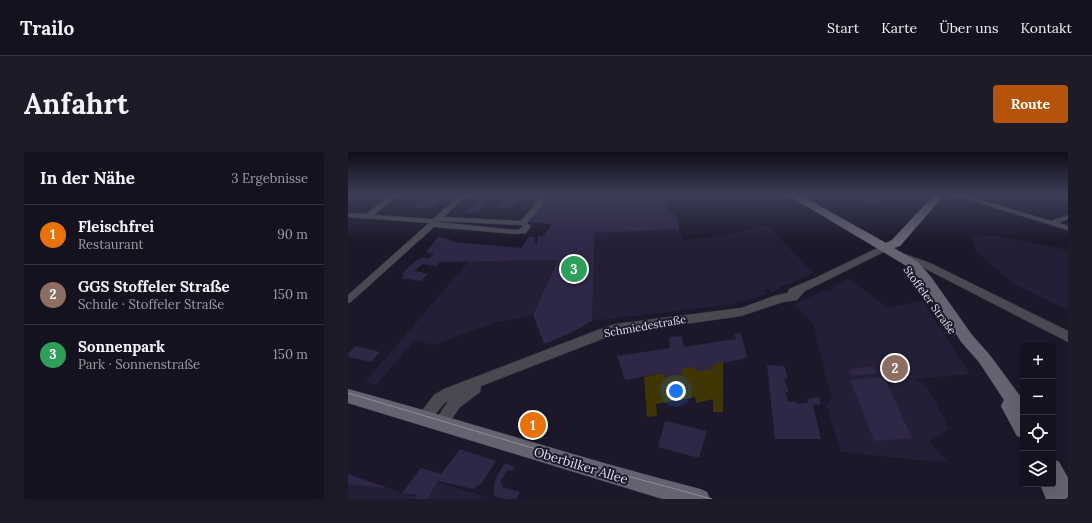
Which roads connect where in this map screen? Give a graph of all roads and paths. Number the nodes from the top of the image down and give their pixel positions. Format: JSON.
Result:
{"nodes":[{"id":1,"x":374,"y":211,"type":"edge"},
{"id":2,"x":446,"y":211,"type":"edge"},
{"id":3,"x":533,"y":211,"type":"edge"},
{"id":4,"x":822,"y":211,"type":"edge"},
{"id":5,"x":925,"y":211,"type":"edge"},
{"id":6,"x":1014,"y":211,"type":"edge"},
{"id":7,"x":348,"y":215,"type":"edge"},
{"id":8,"x":368,"y":216,"type":"junction"},
{"id":9,"x":1068,"y":217,"type":"edge"},
{"id":10,"x":435,"y":221,"type":"junction"},
{"id":11,"x":1054,"y":223,"type":"junction"},
{"id":12,"x":1068,"y":228,"type":"edge"},
{"id":13,"x":886,"y":247,"type":"junction"},
{"id":14,"x":899,"y":256,"type":"junction"},
{"id":15,"x":926,"y":276,"type":"junction"},
{"id":16,"x":987,"y":297,"type":"junction"},
{"id":17,"x":348,"y":300,"type":"edge"},
{"id":18,"x":1068,"y":337,"type":"edge"},
{"id":19,"x":348,"y":396,"type":"edge"},
{"id":20,"x":1020,"y":410,"type":"edge"},
{"id":21,"x":432,"y":419,"type":"junction"},
{"id":22,"x":1020,"y":425,"type":"edge"},
{"id":23,"x":1056,"y":474,"type":"edge"},
{"id":24,"x":1050,"y":487,"type":"edge"},
{"id":25,"x":1068,"y":498,"type":"edge"},
{"id":26,"x":700,"y":499,"type":"edge"},
{"id":27,"x":1056,"y":499,"type":"edge"}],
"edges":[{"from":1,"to":8,"type":"street"},
{"from":2,"to":10,"type":"street"},
{"from":3,"to":10,"type":"street"},
{"from":4,"to":13,"type":"main road"},
{"from":5,"to":13,"type":"main road"},
{"from":6,"to":11,"type":"street"},
{"from":7,"to":8,"type":"street"},
{"from":8,"to":10,"type":"street"},
{"from":9,"to":11,"type":"street"},
{"from":10,"to":17,"type":"street"},
{"from":11,"to":12,"type":"street"},
{"from":13,"to":14,"type":"main road"},
{"from":13,"to":21,"type":"street","name":"Schmiedestraße"},
{"from":14,"to":15,"type":"main road","name":"Stoffeler Straße"},
{"from":14,"to":16,"type":"street"},
{"from":14,"to":22,"type":"main road","name":"Stoffeler Straße"},
{"from":15,"to":16,"type":"street"},
{"from":15,"to":20,"type":"main road","name":"Stoffeler Straße"},
{"from":16,"to":18,"type":"street"},
{"from":19,"to":21,"type":"main road","name":"Oberbilker Allee"},
{"from":21,"to":26,"type":"main road","name":"Oberbilker Allee"},
{"from":23,"to":25,"type":"main road"},
{"from":24,"to":27,"type":"main road"}]}
